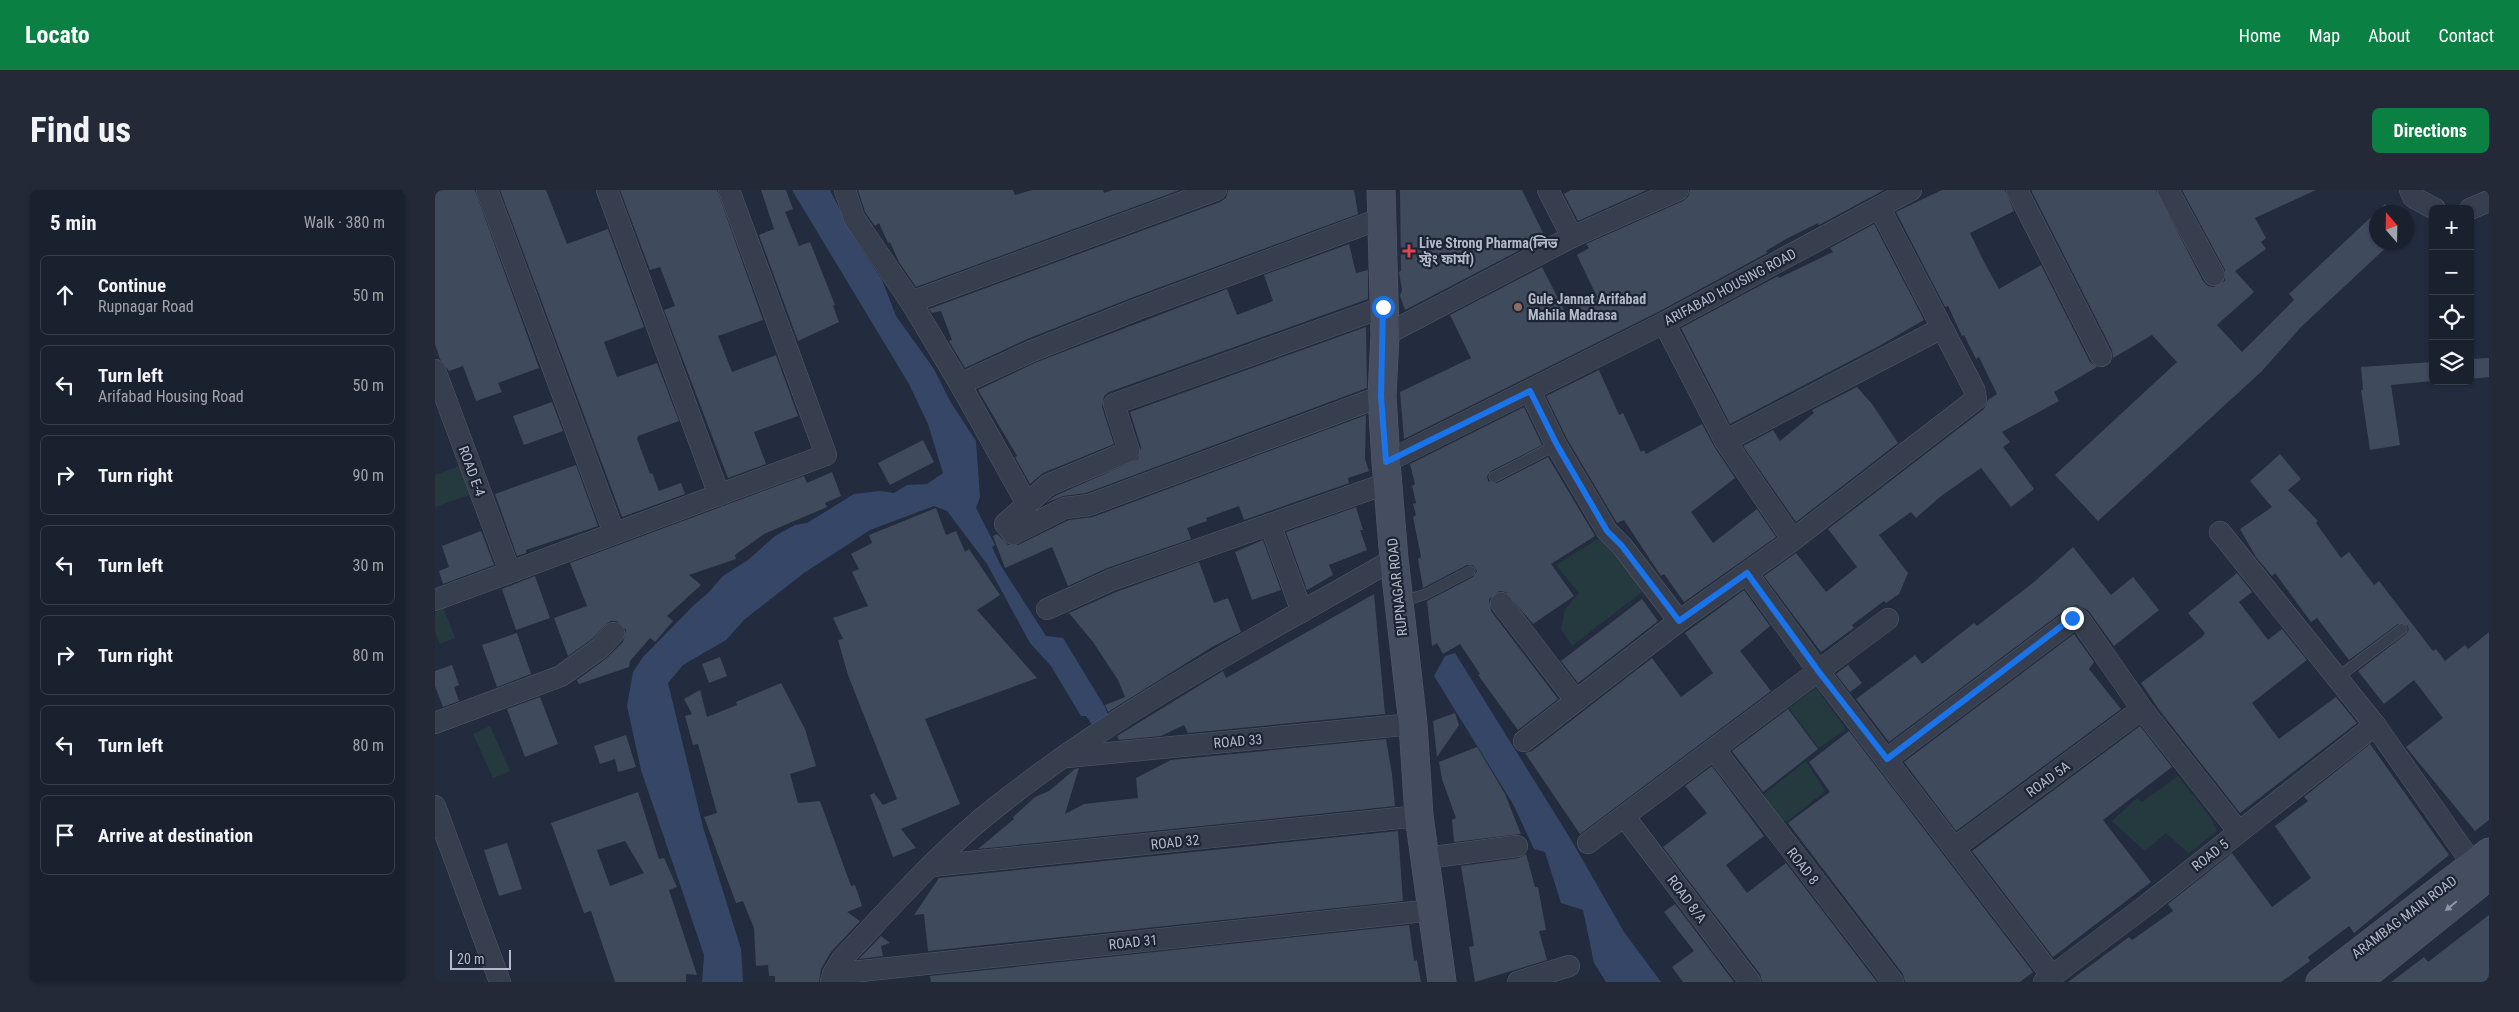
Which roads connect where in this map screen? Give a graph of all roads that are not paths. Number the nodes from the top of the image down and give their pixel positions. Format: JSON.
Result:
{"nodes":[{"id":1,"x":487,"y":190,"type":"edge"},
{"id":2,"x":607,"y":190,"type":"edge"},
{"id":3,"x":729,"y":190,"type":"edge"},
{"id":4,"x":845,"y":190,"type":"edge"},
{"id":5,"x":1216,"y":190,"type":"edge"},
{"id":6,"x":1381,"y":190,"type":"edge"},
{"id":7,"x":1548,"y":190,"type":"edge"},
{"id":8,"x":1678,"y":190,"type":"edge"},
{"id":9,"x":2017,"y":190,"type":"edge"},
{"id":10,"x":2168,"y":190,"type":"edge"},
{"id":11,"x":2410,"y":190,"type":"edge"},
{"id":12,"x":1894,"y":197,"type":"edge"},
{"id":13,"x":2489,"y":201,"type":"edge"},
{"id":14,"x":2429,"y":206,"type":"edge"},
{"id":15,"x":2474,"y":207,"type":"edge"},
{"id":16,"x":1382,"y":218,"type":"junction"},
{"id":17,"x":1572,"y":237,"type":"junction"},
{"id":18,"x":2214,"y":274,"type":"dead end"},
{"id":19,"x":911,"y":302,"type":"junction"},
{"id":20,"x":1383,"y":307,"type":"junction"},
{"id":21,"x":1664,"y":322,"type":"junction"},
{"id":22,"x":1942,"y":328,"type":"junction"},
{"id":23,"x":1385,"y":335,"type":"junction"},
{"id":24,"x":2101,"y":356,"type":"dead end"},
{"id":25,"x":435,"y":370,"type":"edge"},
{"id":26,"x":960,"y":384,"type":"junction"},
{"id":27,"x":1530,"y":391,"type":"junction"},
{"id":28,"x":1381,"y":396,"type":"junction"},
{"id":29,"x":1725,"y":440,"type":"junction"},
{"id":30,"x":1557,"y":445,"type":"junction"},
{"id":31,"x":1387,"y":473,"type":"junction"},
{"id":32,"x":1495,"y":477,"type":"dead end"},
{"id":33,"x":719,"y":494,"type":"junction"},
{"id":34,"x":1027,"y":504,"type":"junction"},
{"id":35,"x":1270,"y":524,"type":"junction"},
{"id":36,"x":2220,"y":532,"type":"dead end"},
{"id":37,"x":614,"y":533,"type":"junction"},
{"id":38,"x":1793,"y":540,"type":"junction"},
{"id":39,"x":1394,"y":559,"type":"junction"},
{"id":40,"x":1470,"y":571,"type":"dead end"},
{"id":41,"x":510,"y":572,"type":"junction"},
{"id":42,"x":1747,"y":573,"type":"junction"},
{"id":43,"x":435,"y":600,"type":"edge"},
{"id":44,"x":1399,"y":602,"type":"junction"},
{"id":45,"x":1501,"y":603,"type":"dead end"},
{"id":46,"x":1047,"y":609,"type":"dead end"},
{"id":47,"x":1302,"y":612,"type":"junction"},
{"id":48,"x":1888,"y":619,"type":"dead end"},
{"id":49,"x":1679,"y":621,"type":"junction"},
{"id":50,"x":2402,"y":629,"type":"dead end"},
{"id":51,"x":614,"y":633,"type":"dead end"},
{"id":52,"x":1819,"y":672,"type":"junction"},
{"id":53,"x":2338,"y":677,"type":"junction"},
{"id":54,"x":1576,"y":701,"type":"junction"},
{"id":55,"x":2142,"y":709,"type":"junction"},
{"id":56,"x":435,"y":723,"type":"edge"},
{"id":57,"x":1413,"y":724,"type":"junction"},
{"id":58,"x":2375,"y":725,"type":"junction"},
{"id":59,"x":1524,"y":741,"type":"dead end"},
{"id":60,"x":1714,"y":749,"type":"junction"},
{"id":61,"x":1064,"y":758,"type":"junction"},
{"id":62,"x":1887,"y":759,"type":"junction"},
{"id":63,"x":435,"y":806,"type":"edge"},
{"id":64,"x":1419,"y":816,"type":"junction"},
{"id":65,"x":1624,"y":816,"type":"junction"},
{"id":66,"x":2239,"y":832,"type":"junction"},
{"id":67,"x":1588,"y":843,"type":"dead end"},
{"id":68,"x":1517,"y":846,"type":"dead end"},
{"id":69,"x":1954,"y":848,"type":"junction"},
{"id":70,"x":1426,"y":858,"type":"junction"},
{"id":71,"x":931,"y":866,"type":"junction"},
{"id":72,"x":2485,"y":872,"type":"edge"},
{"id":73,"x":1433,"y":910,"type":"junction"},
{"id":74,"x":1569,"y":966,"type":"dead end"},
{"id":75,"x":832,"y":978,"type":"edge"},
{"id":76,"x":2048,"y":979,"type":"edge"},
{"id":77,"x":500,"y":982,"type":"edge"},
{"id":78,"x":1442,"y":982,"type":"edge"},
{"id":79,"x":1518,"y":982,"type":"edge"},
{"id":80,"x":1750,"y":982,"type":"edge"},
{"id":81,"x":1893,"y":982,"type":"edge"},
{"id":82,"x":2320,"y":982,"type":"edge"},
{"id":83,"x":2357,"y":982,"type":"edge"}],
"edges":[{"from":1,"to":37,"type":"street"},
{"from":2,"to":33,"type":"street"},
{"from":3,"to":33,"type":"street"},
{"from":4,"to":19,"type":"street"},
{"from":5,"to":19,"type":"street"},
{"from":6,"to":16,"type":"street","name":"RUPNAGAR ROAD"},
{"from":7,"to":17,"type":"street"},
{"from":8,"to":17,"type":"street"},
{"from":9,"to":24,"type":"street"},
{"from":10,"to":18,"type":"street"},
{"from":11,"to":14,"type":"street"},
{"from":12,"to":21,"type":"street","name":"ARIFABAD HOUSING ROAD"},
{"from":12,"to":22,"type":"street"},
{"from":13,"to":15,"type":"street"},
{"from":16,"to":20,"type":"street","name":"RUPNAGAR ROAD"},
{"from":16,"to":26,"type":"street"},
{"from":17,"to":23,"type":"street"},
{"from":19,"to":26,"type":"street"},
{"from":20,"to":23,"type":"street","name":"RUPNAGAR ROAD"},
{"from":20,"to":34,"type":"street"},
{"from":21,"to":27,"type":"street","name":"ARIFABAD HOUSING ROAD"},
{"from":21,"to":29,"type":"street"},
{"from":22,"to":29,"type":"street"},
{"from":22,"to":38,"type":"street"},
{"from":23,"to":28,"type":"street","name":"RUPNAGAR ROAD"},
{"from":25,"to":41,"type":"street","name":"ROAD E-4"},
{"from":26,"to":34,"type":"street"},
{"from":27,"to":30,"type":"street"},
{"from":27,"to":31,"type":"street","name":"ARIFABAD HOUSING ROAD"},
{"from":28,"to":31,"type":"street","name":"RUPNAGAR ROAD"},
{"from":28,"to":34,"type":"street"},
{"from":29,"to":38,"type":"street"},
{"from":30,"to":32,"type":"lane"},
{"from":30,"to":49,"type":"street"},
{"from":31,"to":35,"type":"street","name":"ARIFABAD HOUSING ROAD"},
{"from":31,"to":39,"type":"street","name":"RUPNAGAR ROAD"},
{"from":33,"to":37,"type":"street"},
{"from":35,"to":46,"type":"street","name":"ARIFABAD HOUSING ROAD"},
{"from":35,"to":47,"type":"street"},
{"from":36,"to":53,"type":"street"},
{"from":37,"to":41,"type":"street"},
{"from":38,"to":42,"type":"street"},
{"from":39,"to":44,"type":"street","name":"RUPNAGAR ROAD"},
{"from":39,"to":47,"type":"street"},
{"from":40,"to":44,"type":"lane"},
{"from":41,"to":43,"type":"street"},
{"from":42,"to":49,"type":"street"},
{"from":42,"to":52,"type":"street"},
{"from":44,"to":57,"type":"street","name":"RUPNAGAR ROAD"},
{"from":45,"to":54,"type":"street"},
{"from":47,"to":61,"type":"street"},
{"from":48,"to":52,"type":"street"},
{"from":49,"to":54,"type":"street"},
{"from":50,"to":53,"type":"lane"},
{"from":51,"to":56,"type":"street"},
{"from":52,"to":60,"type":"street"},
{"from":52,"to":62,"type":"street"},
{"from":53,"to":58,"type":"street"},
{"from":54,"to":59,"type":"street"},
{"from":55,"to":62,"type":"street"},
{"from":55,"to":66,"type":"street"},
{"from":55,"to":69,"type":"street","name":"ROAD 5A"},
{"from":57,"to":61,"type":"street","name":"ROAD 33"},
{"from":57,"to":64,"type":"street","name":"RUPNAGAR ROAD"},
{"from":58,"to":66,"type":"street","name":"ROAD 5"},
{"from":58,"to":72,"type":"street"},
{"from":60,"to":65,"type":"street"},
{"from":60,"to":81,"type":"street","name":"ROAD 8"},
{"from":61,"to":71,"type":"street"},
{"from":62,"to":69,"type":"street"},
{"from":63,"to":77,"type":"street"},
{"from":64,"to":70,"type":"street","name":"RUPNAGAR ROAD"},
{"from":64,"to":71,"type":"street","name":"ROAD 32"},
{"from":65,"to":67,"type":"street"},
{"from":65,"to":80,"type":"street","name":"ROAD 8/A"},
{"from":66,"to":76,"type":"street","name":"ROAD 5"},
{"from":68,"to":70,"type":"street"},
{"from":69,"to":76,"type":"street"},
{"from":70,"to":73,"type":"street","name":"RUPNAGAR ROAD"},
{"from":71,"to":75,"type":"street"},
{"from":72,"to":82,"type":"street","name":"ARAMBAG MAIN ROAD"},
{"from":72,"to":83,"type":"street","name":"ARAMBAG MAIN ROAD","one_way":true},
{"from":73,"to":75,"type":"street","name":"ROAD 31"},
{"from":73,"to":78,"type":"street","name":"RUPNAGAR ROAD"},
{"from":74,"to":79,"type":"street"}]}
